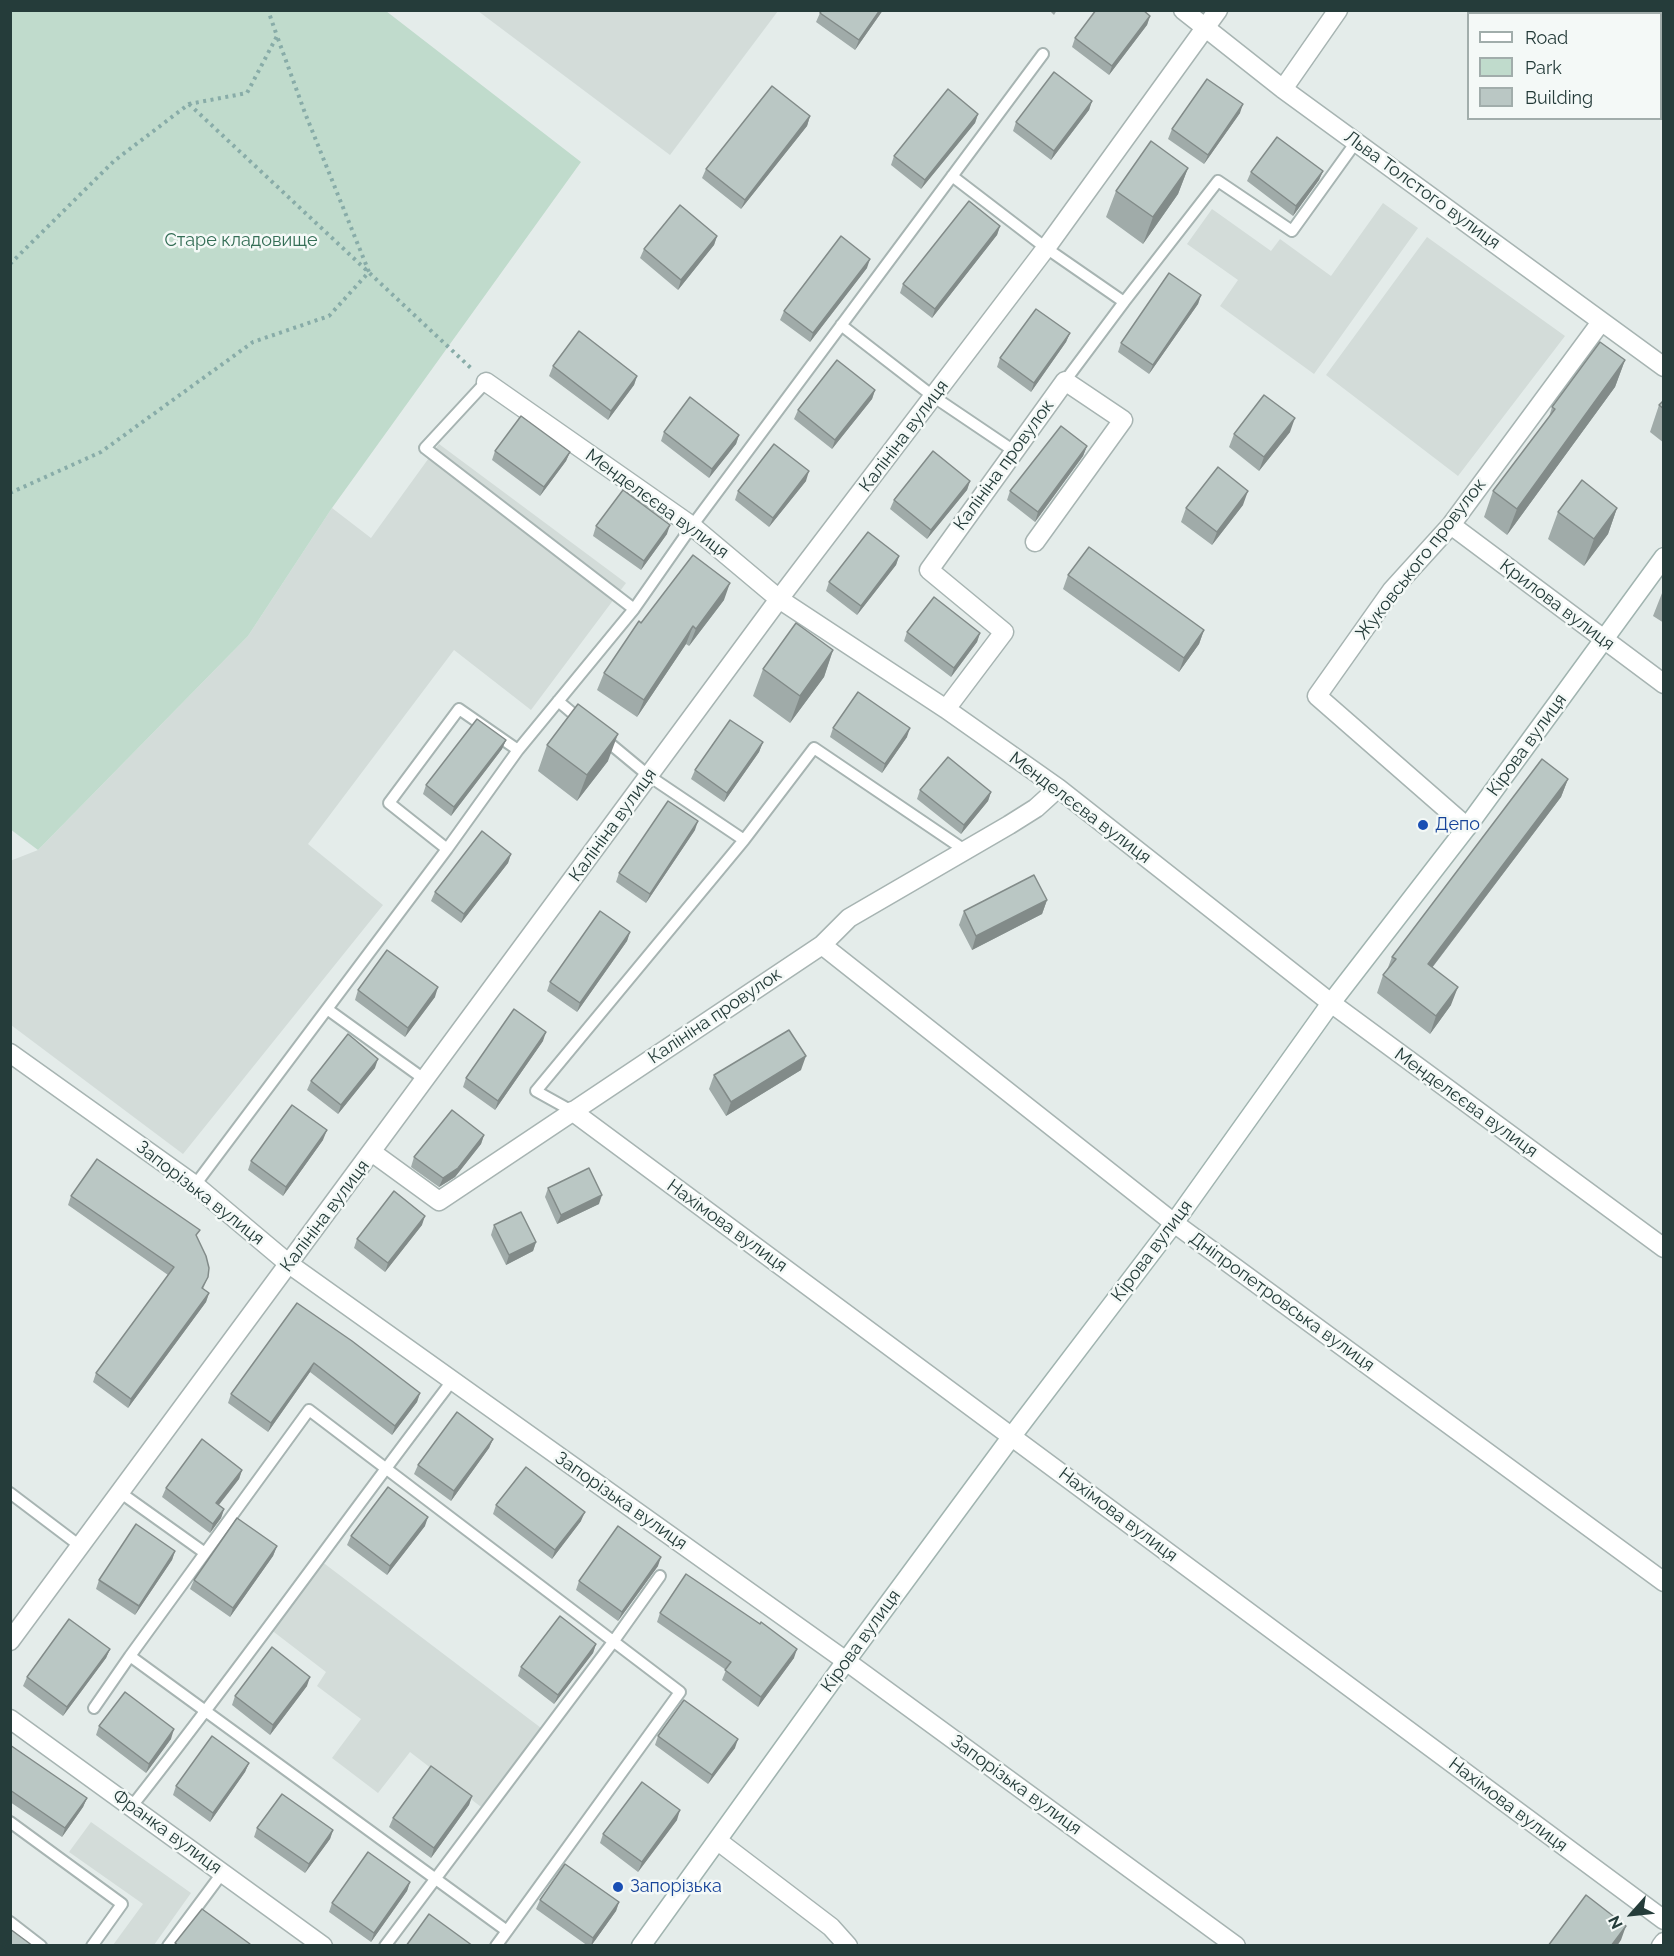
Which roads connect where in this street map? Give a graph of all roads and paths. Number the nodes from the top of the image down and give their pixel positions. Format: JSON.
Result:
{"nodes":[{"id":1,"x":268,"y":10,"type":"edge"},
{"id":2,"x":1183,"y":10,"type":"edge"},
{"id":3,"x":1218,"y":10,"type":"edge"},
{"id":4,"x":1338,"y":10,"type":"edge"},
{"id":5,"x":1206,"y":28,"type":"junction"},
{"id":6,"x":277,"y":36,"type":"junction"},
{"id":7,"x":1043,"y":54,"type":"dead end"},
{"id":8,"x":1283,"y":89,"type":"junction"},
{"id":9,"x":189,"y":104,"type":"junction"},
{"id":10,"x":1356,"y":142,"type":"junction"},
{"id":11,"x":952,"y":176,"type":"junction"},
{"id":12,"x":1046,"y":248,"type":"junction"},
{"id":13,"x":10,"y":264,"type":"edge"},
{"id":14,"x":369,"y":272,"type":"junction"},
{"id":15,"x":1124,"y":302,"type":"junction"},
{"id":16,"x":1601,"y":322,"type":"junction"},
{"id":17,"x":841,"y":325,"type":"junction"},
{"id":18,"x":1664,"y":367,"type":"edge"},
{"id":19,"x":1065,"y":381,"type":"junction"},
{"id":20,"x":486,"y":382,"type":"junction"},
{"id":21,"x":934,"y":397,"type":"junction"},
{"id":22,"x":1014,"y":451,"type":"junction"},
{"id":23,"x":10,"y":493,"type":"edge"},
{"id":24,"x":1451,"y":525,"type":"junction"},
{"id":25,"x":692,"y":526,"type":"junction"},
{"id":26,"x":1035,"y":542,"type":"dead end"},
{"id":27,"x":1664,"y":557,"type":"edge"},
{"id":28,"x":779,"y":599,"type":"junction"},
{"id":29,"x":634,"y":609,"type":"junction"},
{"id":30,"x":1603,"y":640,"type":"junction"},
{"id":31,"x":1664,"y":684,"type":"edge"},
{"id":32,"x":558,"y":701,"type":"junction"},
{"id":33,"x":946,"y":710,"type":"junction"},
{"id":34,"x":518,"y":750,"type":"junction"},
{"id":35,"x":649,"y":776,"type":"junction"},
{"id":36,"x":1058,"y":788,"type":"junction"},
{"id":37,"x":1467,"y":826,"type":"junction"},
{"id":38,"x":744,"y":840,"type":"junction"},
{"id":39,"x":447,"y":849,"type":"junction"},
{"id":40,"x":966,"y":851,"type":"junction"},
{"id":41,"x":822,"y":945,"type":"junction"},
{"id":42,"x":1331,"y":1003,"type":"junction"},
{"id":43,"x":327,"y":1009,"type":"junction"},
{"id":44,"x":10,"y":1053,"type":"edge"},
{"id":45,"x":424,"y":1079,"type":"junction"},
{"id":46,"x":572,"y":1111,"type":"junction"},
{"id":47,"x":373,"y":1153,"type":"junction"},
{"id":48,"x":195,"y":1185,"type":"junction"},
{"id":49,"x":1174,"y":1224,"type":"junction"},
{"id":50,"x":1664,"y":1248,"type":"edge"},
{"id":51,"x":289,"y":1264,"type":"junction"},
{"id":52,"x":452,"y":1381,"type":"junction"},
{"id":53,"x":1012,"y":1436,"type":"junction"},
{"id":54,"x":385,"y":1468,"type":"junction"},
{"id":55,"x":121,"y":1492,"type":"junction"},
{"id":56,"x":10,"y":1493,"type":"edge"},
{"id":57,"x":80,"y":1546,"type":"junction"},
{"id":58,"x":205,"y":1553,"type":"junction"},
{"id":59,"x":660,"y":1576,"type":"dead end"},
{"id":60,"x":1664,"y":1582,"type":"edge"},
{"id":61,"x":10,"y":1641,"type":"edge"},
{"id":62,"x":613,"y":1642,"type":"junction"},
{"id":63,"x":130,"y":1656,"type":"junction"},
{"id":64,"x":846,"y":1661,"type":"junction"},
{"id":65,"x":94,"y":1708,"type":"dead end"},
{"id":66,"x":207,"y":1712,"type":"junction"},
{"id":67,"x":10,"y":1719,"type":"edge"},
{"id":68,"x":132,"y":1806,"type":"junction"},
{"id":69,"x":10,"y":1822,"type":"edge"},
{"id":70,"x":718,"y":1841,"type":"junction"},
{"id":71,"x":223,"y":1872,"type":"junction"},
{"id":72,"x":434,"y":1879,"type":"junction"},
{"id":73,"x":1664,"y":1920,"type":"edge"},
{"id":74,"x":10,"y":1922,"type":"edge"},
{"id":75,"x":507,"y":1931,"type":"junction"},
{"id":76,"x":41,"y":1946,"type":"edge"},
{"id":77,"x":92,"y":1946,"type":"edge"},
{"id":78,"x":168,"y":1946,"type":"edge"},
{"id":79,"x":323,"y":1946,"type":"edge"},
{"id":80,"x":385,"y":1946,"type":"edge"},
{"id":81,"x":496,"y":1946,"type":"edge"},
{"id":82,"x":641,"y":1946,"type":"edge"},
{"id":83,"x":848,"y":1946,"type":"edge"},
{"id":84,"x":1236,"y":1946,"type":"edge"}],
"edges":[{"from":1,"to":6,"type":"path"},
{"from":2,"to":5,"type":"street","name":"Льва Толстого вулиця"},
{"from":3,"to":5,"type":"street","name":"Калініна вулиця"},
{"from":4,"to":8,"type":"street"},
{"from":5,"to":8,"type":"street","name":"Льва Толстого вулиця"},
{"from":5,"to":12,"type":"street","name":"Калініна вулиця"},
{"from":6,"to":9,"type":"path"},
{"from":6,"to":14,"type":"path"},
{"from":7,"to":11,"type":"lane"},
{"from":8,"to":10,"type":"street","name":"Льва Толстого вулиця"},
{"from":9,"to":13,"type":"path"},
{"from":9,"to":14,"type":"path"},
{"from":10,"to":15,"type":"lane"},
{"from":10,"to":16,"type":"street","name":"Льва Толстого вулиця"},
{"from":11,"to":12,"type":"lane"},
{"from":11,"to":17,"type":"lane"},
{"from":12,"to":15,"type":"lane"},
{"from":12,"to":21,"type":"street","name":"Калініна вулиця"},
{"from":14,"to":20,"type":"path"},
{"from":14,"to":23,"type":"path"},
{"from":15,"to":19,"type":"lane"},
{"from":16,"to":18,"type":"street","name":"Льва Толстого вулиця"},
{"from":16,"to":24,"type":"street","name":"Жуковського провулок"},
{"from":17,"to":21,"type":"lane"},
{"from":17,"to":25,"type":"lane"},
{"from":19,"to":22,"type":"street","name":"Калініна провулок"},
{"from":19,"to":26,"type":"street","name":"Калініна провулок"},
{"from":20,"to":25,"type":"street","name":"Менделєєва вулиця"},
{"from":20,"to":29,"type":"lane"},
{"from":21,"to":22,"type":"lane"},
{"from":21,"to":28,"type":"street","name":"Калініна вулиця"},
{"from":22,"to":33,"type":"street","name":"Калініна провулок"},
{"from":24,"to":30,"type":"street","name":"Крилова вулиця"},
{"from":24,"to":37,"type":"street","name":"Жуковського провулок"},
{"from":25,"to":28,"type":"street","name":"Менделєєва вулиця"},
{"from":25,"to":29,"type":"lane"},
{"from":27,"to":30,"type":"street","name":"Кірова вулиця"},
{"from":28,"to":33,"type":"street","name":"Менделєєва вулиця"},
{"from":28,"to":35,"type":"street","name":"Калініна вулиця"},
{"from":29,"to":32,"type":"lane"},
{"from":30,"to":31,"type":"street","name":"Крилова вулиця"},
{"from":30,"to":37,"type":"street","name":"Кірова вулиця"},
{"from":32,"to":34,"type":"lane"},
{"from":32,"to":35,"type":"lane"},
{"from":33,"to":36,"type":"street","name":"Менделєєва вулиця"},
{"from":34,"to":39,"type":"lane"},
{"from":34,"to":39,"type":"lane"},
{"from":35,"to":38,"type":"lane"},
{"from":35,"to":45,"type":"street","name":"Калініна вулиця"},
{"from":36,"to":40,"type":"street","name":"Калініна провулок"},
{"from":36,"to":42,"type":"street","name":"Менделєєва вулиця"},
{"from":37,"to":42,"type":"street","name":"Кірова вулиця"},
{"from":38,"to":40,"type":"lane"},
{"from":38,"to":46,"type":"lane"},
{"from":39,"to":43,"type":"lane"},
{"from":40,"to":41,"type":"street","name":"Калініна провулок"},
{"from":41,"to":46,"type":"street","name":"Калініна провулок"},
{"from":41,"to":49,"type":"street","name":"Дніпропетровська вулиця"},
{"from":42,"to":49,"type":"street","name":"Кірова вулиця"},
{"from":42,"to":50,"type":"street","name":"Менделєєва вулиця"},
{"from":43,"to":45,"type":"lane"},
{"from":43,"to":48,"type":"lane"},
{"from":44,"to":48,"type":"street","name":"Запорізька вулиця"},
{"from":45,"to":47,"type":"street","name":"Калініна вулиця"},
{"from":46,"to":47,"type":"street","name":"Калініна провулок"},
{"from":46,"to":53,"type":"street","name":"Нахімова вулиця"},
{"from":47,"to":51,"type":"street","name":"Калініна вулиця"},
{"from":48,"to":51,"type":"street","name":"Запорізька вулиця"},
{"from":49,"to":53,"type":"street","name":"Кірова вулиця"},
{"from":49,"to":60,"type":"street","name":"Дніпропетровська вулиця"},
{"from":51,"to":52,"type":"street","name":"Запорізька вулиця"},
{"from":51,"to":55,"type":"street","name":"Калініна вулиця"},
{"from":52,"to":54,"type":"lane"},
{"from":52,"to":64,"type":"street","name":"Запорізька вулиця"},
{"from":53,"to":64,"type":"street","name":"Кірова вулиця"},
{"from":53,"to":73,"type":"street","name":"Нахімова вулиця"},
{"from":54,"to":58,"type":"lane"},
{"from":54,"to":62,"type":"lane"},
{"from":54,"to":66,"type":"lane"},
{"from":55,"to":57,"type":"street","name":"Калініна вулиця"},
{"from":55,"to":58,"type":"lane"},
{"from":56,"to":57,"type":"lane"},
{"from":57,"to":61,"type":"street","name":"Калініна вулиця"},
{"from":58,"to":63,"type":"lane"},
{"from":59,"to":62,"type":"lane"},
{"from":62,"to":72,"type":"lane"},
{"from":62,"to":75,"type":"lane"},
{"from":63,"to":65,"type":"lane"},
{"from":63,"to":66,"type":"lane"},
{"from":64,"to":70,"type":"street","name":"Кірова вулиця"},
{"from":64,"to":84,"type":"street","name":"Запорізька вулиця"},
{"from":66,"to":68,"type":"lane"},
{"from":66,"to":72,"type":"lane"},
{"from":67,"to":68,"type":"street","name":"Франка вулиця"},
{"from":68,"to":71,"type":"street","name":"Франка вулиця"},
{"from":69,"to":77,"type":"lane"},
{"from":70,"to":82,"type":"street","name":"Кірова вулиця"},
{"from":70,"to":83,"type":"street"},
{"from":71,"to":78,"type":"lane"},
{"from":71,"to":79,"type":"street","name":"Франка вулиця"},
{"from":72,"to":75,"type":"lane"},
{"from":72,"to":80,"type":"lane"},
{"from":74,"to":76,"type":"lane"},
{"from":75,"to":81,"type":"lane"}]}
